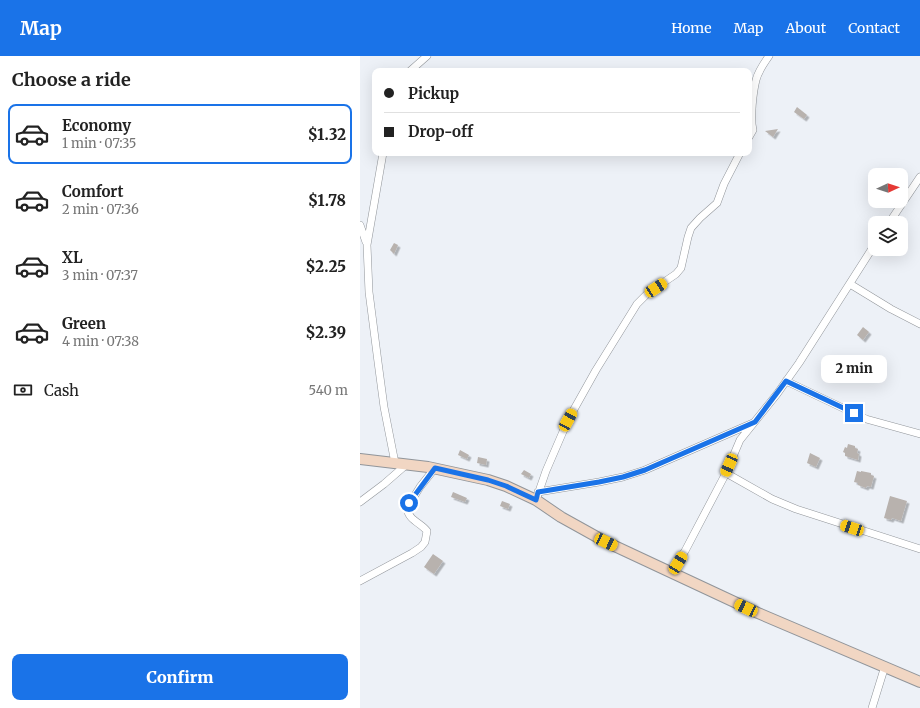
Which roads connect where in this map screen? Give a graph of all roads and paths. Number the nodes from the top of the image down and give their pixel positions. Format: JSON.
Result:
{"nodes":[{"id":1,"x":427,"y":56,"type":"edge"},
{"id":2,"x":769,"y":56,"type":"edge"},
{"id":3,"x":413,"y":68,"type":"edge"},
{"id":4,"x":752,"y":114,"type":"edge"},
{"id":5,"x":382,"y":156,"type":"edge"},
{"id":6,"x":738,"y":156,"type":"edge"},
{"id":7,"x":920,"y":177,"type":"edge"},
{"id":8,"x":894,"y":216,"type":"edge"},
{"id":9,"x":360,"y":224,"type":"edge"},
{"id":10,"x":367,"y":244,"type":"junction"},
{"id":11,"x":868,"y":255,"type":"edge"},
{"id":12,"x":850,"y":284,"type":"junction"},
{"id":13,"x":920,"y":324,"type":"edge"},
{"id":14,"x":786,"y":381,"type":"junction"},
{"id":15,"x":755,"y":422,"type":"junction"},
{"id":16,"x":920,"y":434,"type":"edge"},
{"id":17,"x":360,"y":459,"type":"edge"},
{"id":18,"x":395,"y":463,"type":"junction"},
{"id":19,"x":407,"y":464,"type":"junction"},
{"id":20,"x":435,"y":468,"type":"junction"},
{"id":21,"x":726,"y":473,"type":"junction"},
{"id":22,"x":537,"y":496,"type":"junction"},
{"id":23,"x":360,"y":502,"type":"edge"},
{"id":24,"x":920,"y":549,"type":"edge"},
{"id":25,"x":670,"y":572,"type":"junction"},
{"id":26,"x":360,"y":581,"type":"edge"},
{"id":27,"x":885,"y":666,"type":"junction"},
{"id":28,"x":920,"y":682,"type":"edge"},
{"id":29,"x":872,"y":708,"type":"edge"}],
"edges":[{"from":1,"to":3,"type":"street"},
{"from":2,"to":4,"type":"street"},
{"from":5,"to":10,"type":"street"},
{"from":6,"to":22,"type":"street"},
{"from":7,"to":8,"type":"street"},
{"from":9,"to":10,"type":"street"},
{"from":10,"to":18,"type":"street"},
{"from":11,"to":12,"type":"street"},
{"from":12,"to":13,"type":"street"},
{"from":12,"to":14,"type":"street"},
{"from":14,"to":15,"type":"street"},
{"from":14,"to":16,"type":"street"},
{"from":15,"to":21,"type":"street"},
{"from":15,"to":22,"type":"street"},
{"from":17,"to":18,"type":"street"},
{"from":18,"to":19,"type":"street"},
{"from":19,"to":20,"type":"street"},
{"from":19,"to":23,"type":"street"},
{"from":20,"to":22,"type":"street"},
{"from":20,"to":26,"type":"street"},
{"from":21,"to":24,"type":"street"},
{"from":21,"to":25,"type":"street"},
{"from":22,"to":25,"type":"street"},
{"from":25,"to":27,"type":"street"},
{"from":27,"to":28,"type":"street"},
{"from":27,"to":29,"type":"street"}]}
